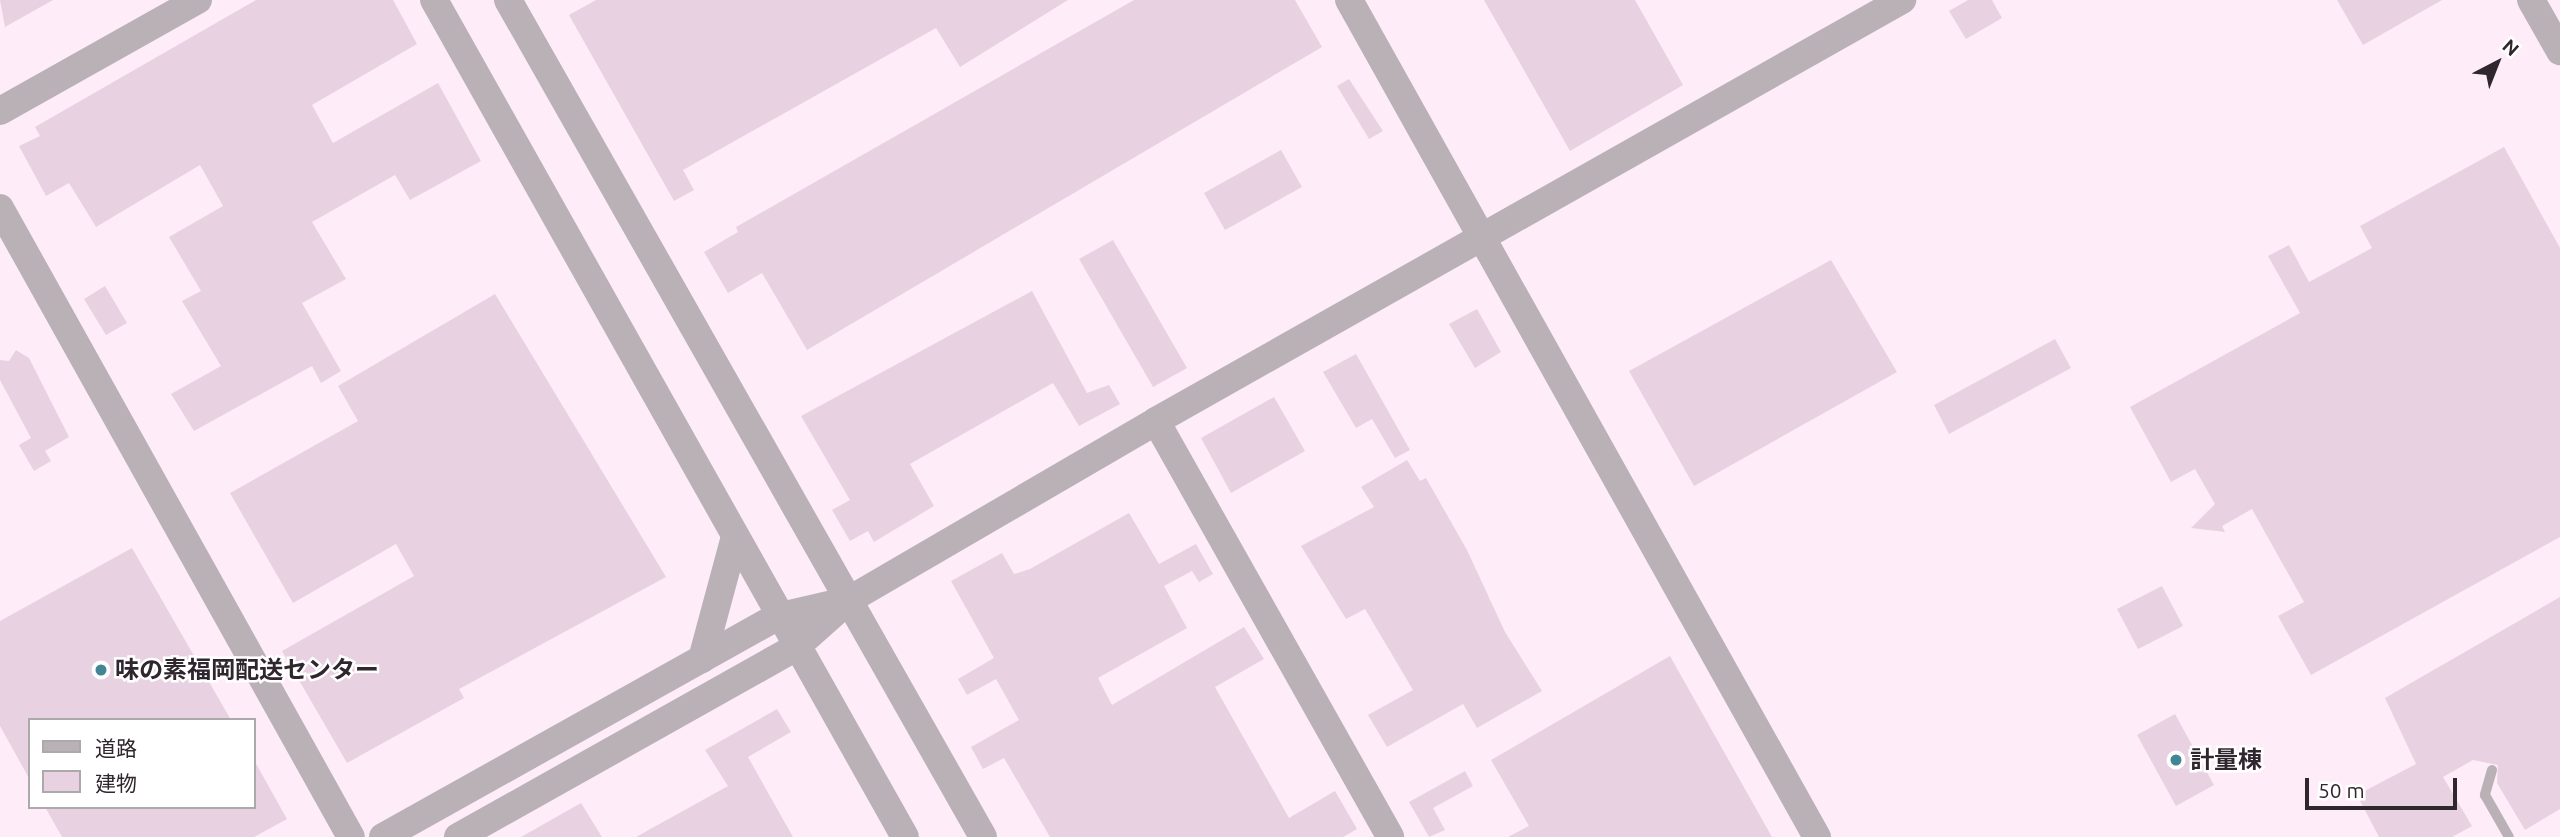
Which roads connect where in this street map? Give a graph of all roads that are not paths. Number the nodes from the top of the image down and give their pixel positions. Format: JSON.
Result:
{"nodes":[{"id":1,"x":198,"y":0,"type":"edge"},
{"id":2,"x":434,"y":0,"type":"edge"},
{"id":3,"x":508,"y":0,"type":"edge"},
{"id":4,"x":1349,"y":0,"type":"edge"},
{"id":5,"x":1902,"y":0,"type":"edge"},
{"id":6,"x":2531,"y":0,"type":"edge"},
{"id":7,"x":2560,"y":51,"type":"edge"},
{"id":8,"x":0,"y":111,"type":"edge"},
{"id":9,"x":0,"y":208,"type":"edge"},
{"id":10,"x":1483,"y":237,"type":"junction"},
{"id":11,"x":1156,"y":421,"type":"junction"},
{"id":12,"x":734,"y":540,"type":"junction"},
{"id":13,"x":849,"y":600,"type":"junction"},
{"id":14,"x":777,"y":617,"type":"junction"},
{"id":15,"x":796,"y":647,"type":"junction"},
{"id":16,"x":702,"y":659,"type":"junction"},
{"id":17,"x":2492,"y":770,"type":"dead end"},
{"id":18,"x":351,"y":837,"type":"edge"},
{"id":19,"x":383,"y":837,"type":"edge"},
{"id":20,"x":458,"y":837,"type":"edge"},
{"id":21,"x":905,"y":837,"type":"edge"},
{"id":22,"x":983,"y":837,"type":"edge"},
{"id":23,"x":1390,"y":837,"type":"edge"},
{"id":24,"x":1817,"y":837,"type":"edge"},
{"id":25,"x":2509,"y":837,"type":"edge"}],
"edges":[{"from":1,"to":8,"type":"street"},
{"from":2,"to":12,"type":"street"},
{"from":3,"to":13,"type":"street"},
{"from":4,"to":10,"type":"street"},
{"from":5,"to":10,"type":"street"},
{"from":6,"to":7,"type":"street"},
{"from":9,"to":18,"type":"street"},
{"from":10,"to":11,"type":"street"},
{"from":10,"to":24,"type":"street"},
{"from":11,"to":13,"type":"street"},
{"from":11,"to":23,"type":"street"},
{"from":12,"to":14,"type":"street"},
{"from":12,"to":16,"type":"street"},
{"from":13,"to":14,"type":"street"},
{"from":13,"to":15,"type":"street"},
{"from":13,"to":22,"type":"street"},
{"from":14,"to":15,"type":"street"},
{"from":14,"to":16,"type":"street"},
{"from":15,"to":20,"type":"street"},
{"from":15,"to":21,"type":"street"},
{"from":16,"to":19,"type":"street"},
{"from":17,"to":25,"type":"lane"}]}
